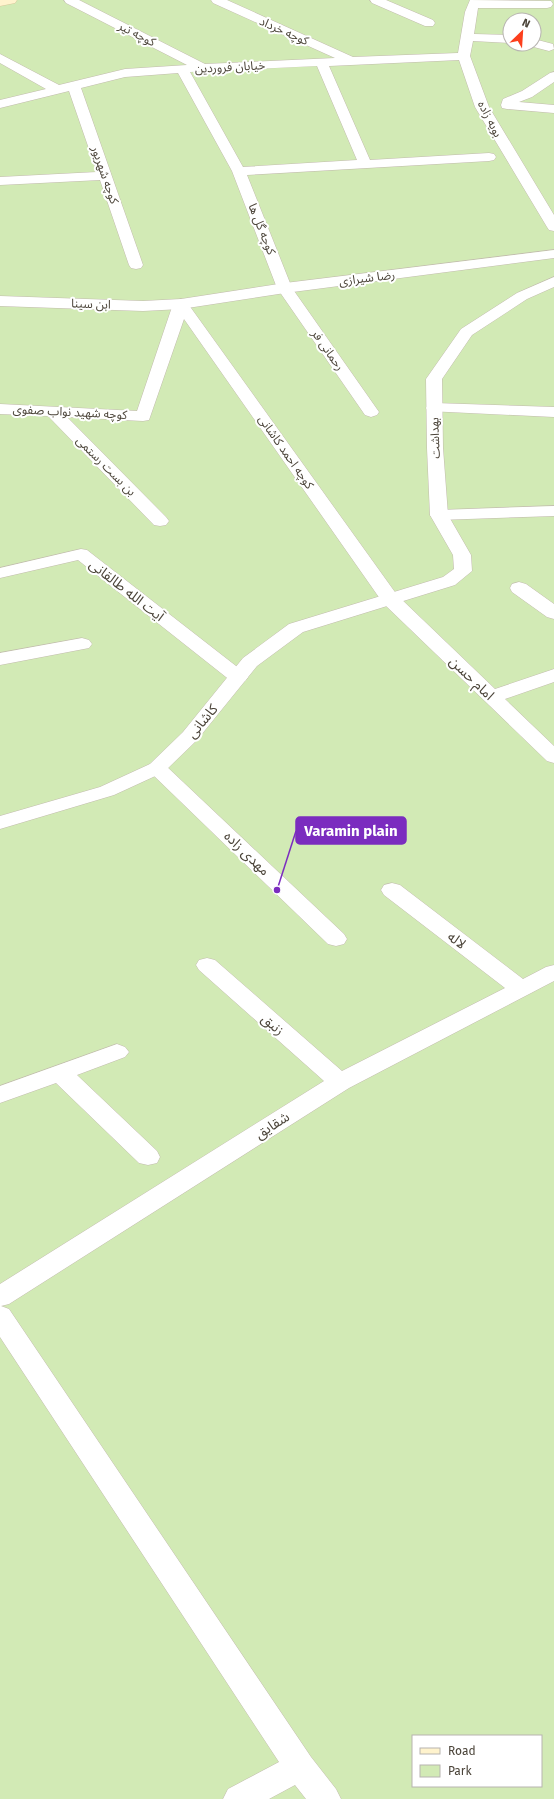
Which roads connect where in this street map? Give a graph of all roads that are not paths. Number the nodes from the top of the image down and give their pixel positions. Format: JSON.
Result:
{"nodes":[{"id":1,"x":12,"y":0,"type":"edge"},
{"id":2,"x":70,"y":0,"type":"edge"},
{"id":3,"x":217,"y":0,"type":"edge"},
{"id":4,"x":376,"y":0,"type":"edge"},
{"id":5,"x":0,"y":2,"type":"edge"},
{"id":6,"x":475,"y":2,"type":"edge"},
{"id":7,"x":547,"y":4,"type":"dead end"},
{"id":8,"x":429,"y":22,"type":"dead end"},
{"id":9,"x":467,"y":37,"type":"junction"},
{"id":10,"x":502,"y":39,"type":"edge"},
{"id":11,"x":542,"y":45,"type":"edge"},
{"id":12,"x":549,"y":47,"type":"dead end"},
{"id":13,"x":464,"y":56,"type":"junction"},
{"id":14,"x":0,"y":58,"type":"edge"},
{"id":15,"x":352,"y":61,"type":"junction"},
{"id":16,"x":322,"y":63,"type":"junction"},
{"id":17,"x":204,"y":68,"type":"junction"},
{"id":18,"x":182,"y":69,"type":"junction"},
{"id":19,"x":552,"y":78,"type":"edge"},
{"id":20,"x":74,"y":86,"type":"junction"},
{"id":21,"x":58,"y":90,"type":"junction"},
{"id":22,"x":0,"y":104,"type":"edge"},
{"id":23,"x":507,"y":105,"type":"junction"},
{"id":24,"x":482,"y":107,"type":"junction"},
{"id":25,"x":554,"y":109,"type":"edge"},
{"id":26,"x":489,"y":157,"type":"dead end"},
{"id":27,"x":365,"y":164,"type":"junction"},
{"id":28,"x":239,"y":171,"type":"junction"},
{"id":29,"x":105,"y":176,"type":"junction"},
{"id":30,"x":0,"y":181,"type":"edge"},
{"id":31,"x":554,"y":227,"type":"edge"},
{"id":32,"x":554,"y":254,"type":"edge"},
{"id":33,"x":136,"y":265,"type":"dead end"},
{"id":34,"x":554,"y":281,"type":"edge"},
{"id":35,"x":285,"y":288,"type":"junction"},
{"id":36,"x":0,"y":301,"type":"edge"},
{"id":37,"x":181,"y":304,"type":"junction"},
{"id":38,"x":434,"y":408,"type":"junction"},
{"id":39,"x":0,"y":409,"type":"edge"},
{"id":40,"x":52,"y":411,"type":"junction"},
{"id":41,"x":371,"y":412,"type":"dead end"},
{"id":42,"x":554,"y":412,"type":"edge"},
{"id":43,"x":554,"y":511,"type":"edge"},
{"id":44,"x":439,"y":515,"type":"junction"},
{"id":45,"x":160,"y":521,"type":"dead end"},
{"id":46,"x":0,"y":573,"type":"edge"},
{"id":47,"x":519,"y":588,"type":"dead end"},
{"id":48,"x":390,"y":599,"type":"junction"},
{"id":49,"x":554,"y":613,"type":"edge"},
{"id":50,"x":82,"y":644,"type":"dead end"},
{"id":51,"x":0,"y":659,"type":"edge"},
{"id":52,"x":554,"y":675,"type":"edge"},
{"id":53,"x":238,"y":677,"type":"junction"},
{"id":54,"x":491,"y":697,"type":"junction"},
{"id":55,"x":554,"y":758,"type":"edge"},
{"id":56,"x":157,"y":768,"type":"junction"},
{"id":57,"x":0,"y":823,"type":"edge"},
{"id":58,"x":392,"y":890,"type":"dead end"},
{"id":59,"x":336,"y":939,"type":"dead end"},
{"id":60,"x":207,"y":965,"type":"dead end"},
{"id":61,"x":554,"y":972,"type":"edge"},
{"id":62,"x":521,"y":989,"type":"junction"},
{"id":63,"x":117,"y":1052,"type":"dead end"},
{"id":64,"x":60,"y":1073,"type":"junction"},
{"id":65,"x":340,"y":1082,"type":"junction"},
{"id":66,"x":0,"y":1095,"type":"edge"},
{"id":67,"x":148,"y":1158,"type":"dead end"},
{"id":68,"x":0,"y":1297,"type":"edge"},
{"id":69,"x":0,"y":1316,"type":"edge"},
{"id":70,"x":300,"y":1767,"type":"junction"},
{"id":71,"x":239,"y":1799,"type":"edge"},
{"id":72,"x":325,"y":1799,"type":"edge"}],
"edges":[{"from":1,"to":5,"type":"main road"},
{"from":2,"to":17,"type":"street","name":"کوچه تیر"},
{"from":3,"to":15,"type":"street","name":"کوچه خرداد"},
{"from":4,"to":8,"type":"street"},
{"from":6,"to":7,"type":"street"},
{"from":6,"to":9,"type":"street","name":"بویه زاده"},
{"from":9,"to":10,"type":"street"},
{"from":9,"to":13,"type":"street","name":"بویه زاده"},
{"from":11,"to":12,"type":"street"},
{"from":13,"to":15,"type":"street","name":"خیابان فروردین"},
{"from":13,"to":24,"type":"street","name":"بویه زاده"},
{"from":14,"to":21,"type":"street"},
{"from":15,"to":16,"type":"street","name":"خیابان فروردین"},
{"from":16,"to":17,"type":"street","name":"خیابان فروردین"},
{"from":16,"to":27,"type":"street"},
{"from":17,"to":18,"type":"street","name":"خیابان فروردین"},
{"from":18,"to":20,"type":"street","name":"خیابان فروردین"},
{"from":18,"to":28,"type":"street","name":"کوچه گل ها"},
{"from":19,"to":23,"type":"street"},
{"from":20,"to":21,"type":"street","name":"خیابان فروردین"},
{"from":20,"to":29,"type":"street","name":"کوچه شهریور"},
{"from":21,"to":22,"type":"street","name":"خیابان فروردین"},
{"from":23,"to":24,"type":"street"},
{"from":23,"to":25,"type":"street"},
{"from":24,"to":31,"type":"street","name":"بویه زاده"},
{"from":26,"to":27,"type":"street"},
{"from":27,"to":28,"type":"street"},
{"from":28,"to":35,"type":"street","name":"کوچه گل ها"},
{"from":29,"to":30,"type":"street"},
{"from":29,"to":33,"type":"street","name":"کوچه شهریور"},
{"from":32,"to":35,"type":"street","name":"رضا شیرازی"},
{"from":34,"to":38,"type":"street","name":"بهداشت"},
{"from":35,"to":37,"type":"street","name":"رضا شیرازی"},
{"from":35,"to":41,"type":"street","name":"رحمانی فر"},
{"from":36,"to":37,"type":"street","name":"ابن سینا"},
{"from":37,"to":40,"type":"street","name":"کوچه شهید نواب صفوی"},
{"from":37,"to":48,"type":"street","name":"کوچه احمد کاشانی"},
{"from":38,"to":42,"type":"street"},
{"from":38,"to":44,"type":"street","name":"بهداشت"},
{"from":39,"to":40,"type":"street","name":"کوچه شهید نواب صفوی"},
{"from":40,"to":45,"type":"street","name":"بن بست رستمی"},
{"from":43,"to":44,"type":"street"},
{"from":44,"to":48,"type":"street","name":"بهداشت"},
{"from":46,"to":53,"type":"street","name":"آیت الله طالقانی"},
{"from":47,"to":49,"type":"street"},
{"from":48,"to":53,"type":"street","name":"کاشانی"},
{"from":48,"to":54,"type":"street","name":"امام حسن"},
{"from":50,"to":51,"type":"street"},
{"from":52,"to":54,"type":"street"},
{"from":53,"to":56,"type":"street","name":"کاشانی"},
{"from":54,"to":55,"type":"street","name":"امام حسن"},
{"from":56,"to":57,"type":"street","name":"کاشانی"},
{"from":56,"to":59,"type":"street","name":"مهدی زاده"},
{"from":58,"to":62,"type":"street","name":"لاله"},
{"from":60,"to":65,"type":"street","name":"زنبق"},
{"from":61,"to":62,"type":"street","name":"شقایق"},
{"from":62,"to":65,"type":"street","name":"شقایق"},
{"from":63,"to":64,"type":"street"},
{"from":64,"to":66,"type":"street"},
{"from":64,"to":67,"type":"street"},
{"from":65,"to":68,"type":"street","name":"شقایق"},
{"from":69,"to":70,"type":"street"},
{"from":70,"to":71,"type":"street"},
{"from":70,"to":72,"type":"street"}]}
